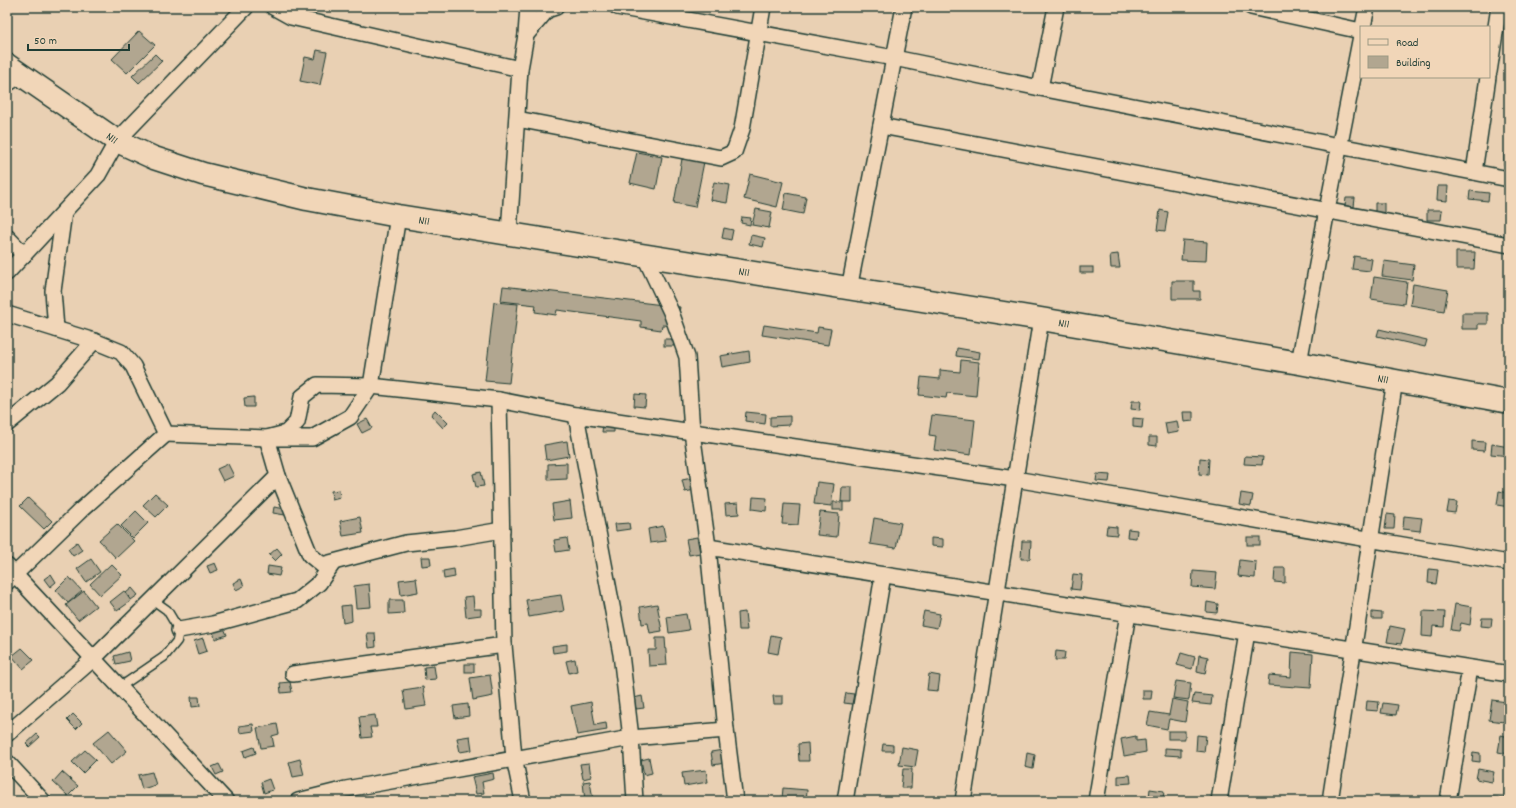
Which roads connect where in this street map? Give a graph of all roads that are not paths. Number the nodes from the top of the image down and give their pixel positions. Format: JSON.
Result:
{"nodes":[{"id":1,"x":246,"y":7,"type":"edge"},
{"id":2,"x":273,"y":7,"type":"edge"},
{"id":3,"x":528,"y":7,"type":"edge"},
{"id":4,"x":556,"y":7,"type":"edge"},
{"id":5,"x":763,"y":7,"type":"edge"},
{"id":6,"x":904,"y":7,"type":"edge"},
{"id":7,"x":1056,"y":7,"type":"edge"},
{"id":8,"x":1253,"y":7,"type":"edge"},
{"id":9,"x":1367,"y":7,"type":"edge"},
{"id":10,"x":1499,"y":7,"type":"edge"},
{"id":11,"x":626,"y":8,"type":"edge"},
{"id":12,"x":1363,"y":26,"type":"edge"},
{"id":13,"x":1360,"y":31,"type":"edge"},
{"id":14,"x":760,"y":33,"type":"junction"},
{"id":15,"x":526,"y":35,"type":"junction"},
{"id":16,"x":1360,"y":41,"type":"edge"},
{"id":17,"x":894,"y":58,"type":"junction"},
{"id":18,"x":1490,"y":66,"type":"edge"},
{"id":19,"x":520,"y":69,"type":"junction"},
{"id":20,"x":12,"y":75,"type":"edge"},
{"id":21,"x":1488,"y":78,"type":"edge"},
{"id":22,"x":1040,"y":88,"type":"junction"},
{"id":23,"x":517,"y":119,"type":"junction"},
{"id":24,"x":881,"y":126,"type":"junction"},
{"id":25,"x":117,"y":141,"type":"junction"},
{"id":26,"x":1340,"y":146,"type":"junction"},
{"id":27,"x":1474,"y":172,"type":"junction"},
{"id":28,"x":1509,"y":179,"type":"edge"},
{"id":29,"x":1327,"y":210,"type":"junction"},
{"id":30,"x":64,"y":212,"type":"junction"},
{"id":31,"x":398,"y":216,"type":"junction"},
{"id":32,"x":509,"y":234,"type":"junction"},
{"id":33,"x":7,"y":237,"type":"edge"},
{"id":34,"x":1509,"y":245,"type":"edge"},
{"id":35,"x":24,"y":255,"type":"junction"},
{"id":36,"x":644,"y":255,"type":"junction"},
{"id":37,"x":7,"y":273,"type":"edge"},
{"id":38,"x":849,"y":289,"type":"junction"},
{"id":39,"x":7,"y":314,"type":"edge"},
{"id":40,"x":1041,"y":319,"type":"junction"},
{"id":41,"x":56,"y":329,"type":"junction"},
{"id":42,"x":94,"y":341,"type":"junction"},
{"id":43,"x":1299,"y":363,"type":"junction"},
{"id":44,"x":1395,"y":380,"type":"junction"},
{"id":45,"x":371,"y":386,"type":"junction"},
{"id":46,"x":500,"y":400,"type":"junction"},
{"id":47,"x":1509,"y":402,"type":"edge"},
{"id":48,"x":576,"y":415,"type":"junction"},
{"id":49,"x":7,"y":424,"type":"edge"},
{"id":50,"x":692,"y":432,"type":"junction"},
{"id":51,"x":166,"y":434,"type":"junction"},
{"id":52,"x":267,"y":438,"type":"junction"},
{"id":53,"x":278,"y":476,"type":"junction"},
{"id":54,"x":1015,"y":479,"type":"junction"},
{"id":55,"x":502,"y":530,"type":"junction"},
{"id":56,"x":1370,"y":540,"type":"junction"},
{"id":57,"x":708,"y":547,"type":"junction"},
{"id":58,"x":333,"y":563,"type":"junction"},
{"id":59,"x":1509,"y":563,"type":"edge"},
{"id":60,"x":10,"y":574,"type":"edge"},
{"id":61,"x":883,"y":575,"type":"junction"},
{"id":62,"x":997,"y":592,"type":"junction"},
{"id":63,"x":152,"y":600,"type":"junction"},
{"id":64,"x":1128,"y":614,"type":"junction"},
{"id":65,"x":179,"y":630,"type":"junction"},
{"id":66,"x":1247,"y":632,"type":"junction"},
{"id":67,"x":504,"y":645,"type":"junction"},
{"id":68,"x":1353,"y":649,"type":"junction"},
{"id":69,"x":93,"y":659,"type":"junction"},
{"id":70,"x":1470,"y":668,"type":"junction"},
{"id":71,"x":293,"y":674,"type":"dead end"},
{"id":72,"x":1509,"y":674,"type":"edge"},
{"id":73,"x":120,"y":686,"type":"junction"},
{"id":74,"x":726,"y":730,"type":"junction"},
{"id":75,"x":7,"y":734,"type":"edge"},
{"id":76,"x":631,"y":738,"type":"junction"},
{"id":77,"x":514,"y":758,"type":"junction"},
{"id":78,"x":7,"y":762,"type":"edge"},
{"id":79,"x":43,"y":801,"type":"edge"},
{"id":80,"x":226,"y":801,"type":"edge"},
{"id":81,"x":298,"y":801,"type":"edge"},
{"id":82,"x":523,"y":801,"type":"edge"},
{"id":83,"x":635,"y":801,"type":"edge"},
{"id":84,"x":735,"y":801,"type":"edge"},
{"id":85,"x":845,"y":801,"type":"edge"},
{"id":86,"x":963,"y":801,"type":"edge"},
{"id":87,"x":1096,"y":801,"type":"edge"},
{"id":88,"x":1219,"y":801,"type":"edge"},
{"id":89,"x":1330,"y":801,"type":"edge"},
{"id":90,"x":1448,"y":801,"type":"edge"}],
"edges":[{"from":1,"to":25,"type":"street"},
{"from":2,"to":19,"type":"street"},
{"from":3,"to":15,"type":"street"},
{"from":4,"to":15,"type":"street"},
{"from":5,"to":14,"type":"street"},
{"from":6,"to":17,"type":"street"},
{"from":7,"to":22,"type":"street"},
{"from":8,"to":13,"type":"street"},
{"from":9,"to":12,"type":"street"},
{"from":10,"to":18,"type":"street"},
{"from":11,"to":14,"type":"street"},
{"from":14,"to":17,"type":"street"},
{"from":14,"to":23,"type":"street"},
{"from":15,"to":19,"type":"street"},
{"from":16,"to":26,"type":"street"},
{"from":17,"to":22,"type":"street"},
{"from":17,"to":24,"type":"street"},
{"from":19,"to":23,"type":"street"},
{"from":20,"to":25,"type":"main road","name":"N11"},
{"from":21,"to":27,"type":"street"},
{"from":22,"to":26,"type":"street"},
{"from":23,"to":32,"type":"street"},
{"from":24,"to":29,"type":"street"},
{"from":24,"to":38,"type":"street"},
{"from":25,"to":30,"type":"street"},
{"from":25,"to":31,"type":"main road","name":"N11"},
{"from":26,"to":27,"type":"street"},
{"from":26,"to":29,"type":"street"},
{"from":27,"to":28,"type":"street"},
{"from":29,"to":34,"type":"street"},
{"from":29,"to":43,"type":"street"},
{"from":30,"to":35,"type":"street"},
{"from":30,"to":41,"type":"street"},
{"from":31,"to":32,"type":"main road","name":"N11"},
{"from":31,"to":45,"type":"street"},
{"from":32,"to":36,"type":"main road","name":"N11"},
{"from":33,"to":35,"type":"street"},
{"from":35,"to":37,"type":"street"},
{"from":36,"to":38,"type":"main road","name":"N11"},
{"from":36,"to":50,"type":"street"},
{"from":38,"to":40,"type":"main road","name":"N11"},
{"from":39,"to":41,"type":"street"},
{"from":40,"to":43,"type":"main road","name":"N11"},
{"from":40,"to":54,"type":"street"},
{"from":41,"to":42,"type":"street"},
{"from":42,"to":49,"type":"street"},
{"from":42,"to":51,"type":"street"},
{"from":43,"to":44,"type":"main road","name":"N11"},
{"from":44,"to":47,"type":"main road","name":"N11"},
{"from":44,"to":56,"type":"street"},
{"from":45,"to":46,"type":"street"},
{"from":45,"to":52,"type":"street"},
{"from":45,"to":52,"type":"street"},
{"from":46,"to":48,"type":"street"},
{"from":46,"to":55,"type":"street"},
{"from":48,"to":50,"type":"street"},
{"from":48,"to":76,"type":"street"},
{"from":50,"to":54,"type":"street"},
{"from":50,"to":57,"type":"street"},
{"from":51,"to":52,"type":"street"},
{"from":51,"to":60,"type":"street"},
{"from":52,"to":53,"type":"street"},
{"from":53,"to":58,"type":"street"},
{"from":53,"to":63,"type":"street"},
{"from":54,"to":56,"type":"street"},
{"from":54,"to":62,"type":"street"},
{"from":55,"to":58,"type":"street"},
{"from":55,"to":67,"type":"street"},
{"from":56,"to":59,"type":"street"},
{"from":56,"to":68,"type":"street"},
{"from":57,"to":61,"type":"street"},
{"from":57,"to":74,"type":"street"},
{"from":58,"to":65,"type":"street"},
{"from":60,"to":69,"type":"street"},
{"from":61,"to":62,"type":"street"},
{"from":61,"to":85,"type":"street"},
{"from":62,"to":64,"type":"street"},
{"from":62,"to":86,"type":"street"},
{"from":63,"to":65,"type":"lane"},
{"from":63,"to":69,"type":"street"},
{"from":64,"to":66,"type":"street"},
{"from":64,"to":87,"type":"street"},
{"from":65,"to":73,"type":"lane"},
{"from":66,"to":68,"type":"street"},
{"from":66,"to":88,"type":"street"},
{"from":67,"to":71,"type":"street"},
{"from":67,"to":77,"type":"street"},
{"from":68,"to":70,"type":"street"},
{"from":68,"to":89,"type":"street"},
{"from":69,"to":73,"type":"street"},
{"from":69,"to":75,"type":"street"},
{"from":70,"to":72,"type":"street"},
{"from":70,"to":90,"type":"street"},
{"from":73,"to":80,"type":"street"},
{"from":74,"to":76,"type":"street"},
{"from":74,"to":84,"type":"street"},
{"from":76,"to":77,"type":"street"},
{"from":76,"to":83,"type":"street"},
{"from":77,"to":81,"type":"street"},
{"from":77,"to":82,"type":"street"},
{"from":78,"to":79,"type":"street"}]}
